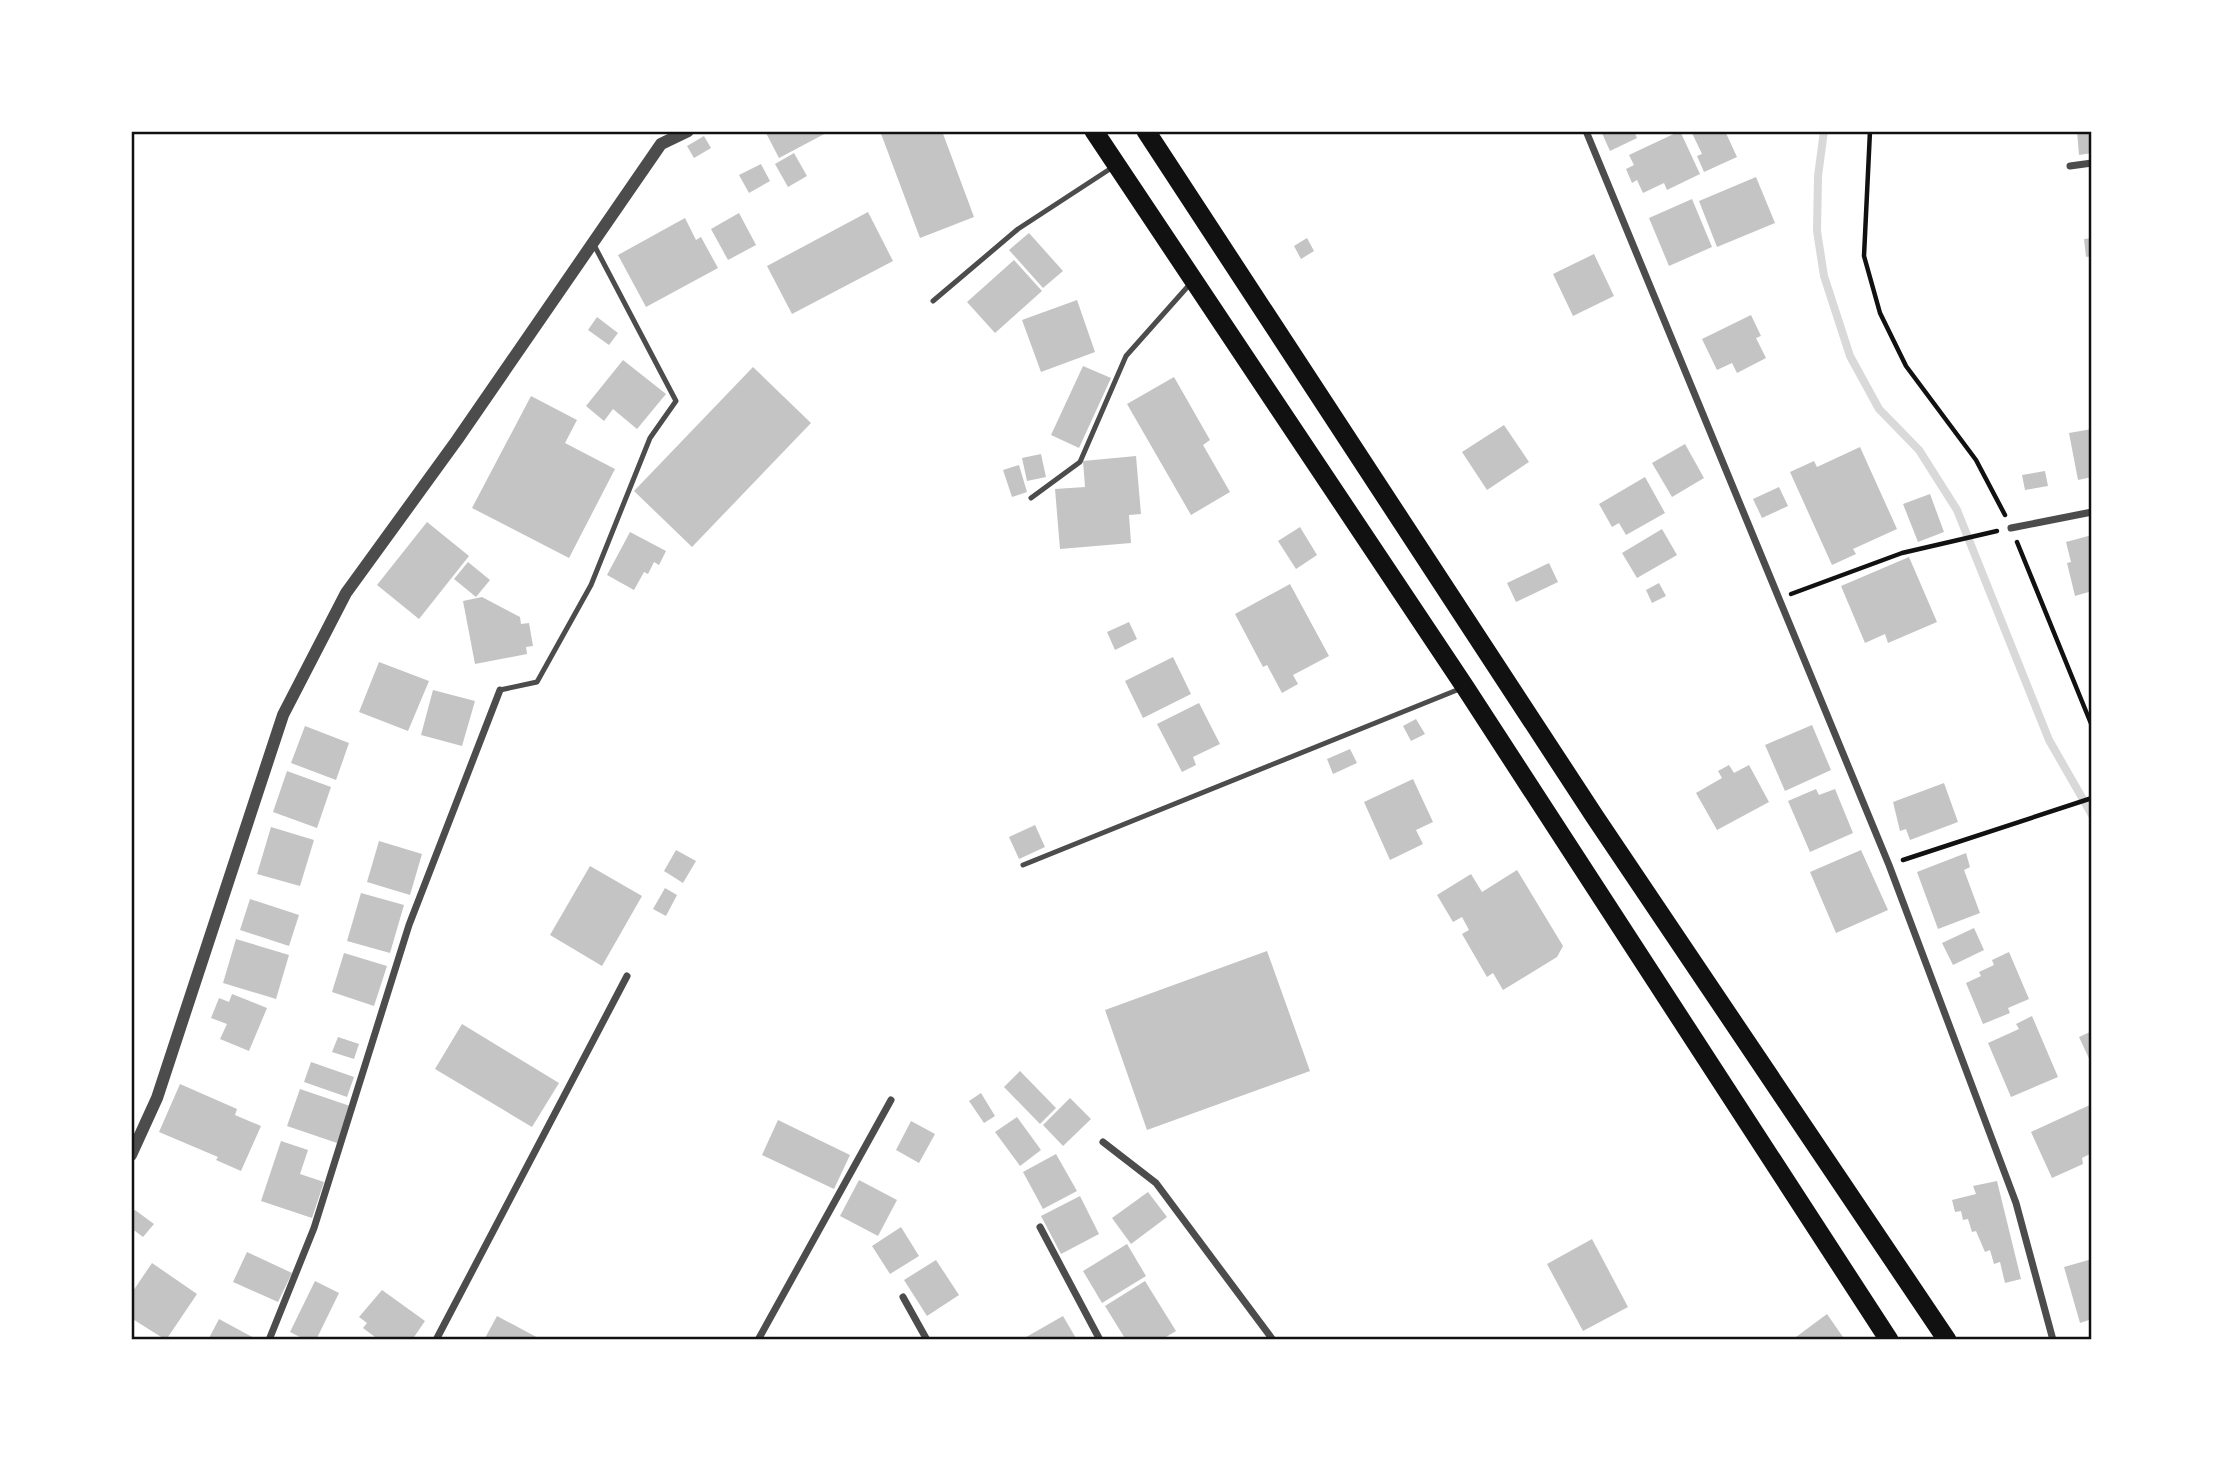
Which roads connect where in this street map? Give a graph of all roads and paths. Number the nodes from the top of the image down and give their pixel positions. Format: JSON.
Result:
{"nodes":[{"id":1,"x":688,"y":131,"type":"edge"},
{"id":2,"x":1094,"y":131,"type":"edge"},
{"id":3,"x":1146,"y":131,"type":"edge"},
{"id":4,"x":1586,"y":131,"type":"edge"},
{"id":5,"x":1870,"y":131,"type":"edge"},
{"id":6,"x":2092,"y":163,"type":"edge"},
{"id":7,"x":1116,"y":166,"type":"junction"},
{"id":8,"x":2070,"y":166,"type":"dead end"},
{"id":9,"x":593,"y":243,"type":"junction"},
{"id":10,"x":1192,"y":281,"type":"junction"},
{"id":11,"x":933,"y":300,"type":"dead end"},
{"id":12,"x":1031,"y":498,"type":"dead end"},
{"id":13,"x":2092,"y":512,"type":"edge"},
{"id":14,"x":2011,"y":528,"type":"junction"},
{"id":15,"x":1779,"y":598,"type":"junction"},
{"id":16,"x":1465,"y":687,"type":"junction"},
{"id":17,"x":500,"y":690,"type":"joint"},
{"id":18,"x":2092,"y":726,"type":"edge"},
{"id":19,"x":2092,"y":799,"type":"edge"},
{"id":20,"x":1889,"y":865,"type":"junction"},
{"id":21,"x":1023,"y":866,"type":"dead end"},
{"id":22,"x":627,"y":976,"type":"dead end"},
{"id":23,"x":891,"y":1100,"type":"dead end"},
{"id":24,"x":1103,"y":1142,"type":"dead end"},
{"id":25,"x":131,"y":1155,"type":"edge"},
{"id":26,"x":1040,"y":1227,"type":"dead end"},
{"id":27,"x":904,"y":1297,"type":"dead end"},
{"id":28,"x":269,"y":1340,"type":"edge"},
{"id":29,"x":436,"y":1340,"type":"edge"},
{"id":30,"x":758,"y":1340,"type":"edge"},
{"id":31,"x":927,"y":1340,"type":"edge"},
{"id":32,"x":1100,"y":1340,"type":"edge"},
{"id":33,"x":1273,"y":1340,"type":"edge"},
{"id":34,"x":1889,"y":1340,"type":"edge"},
{"id":35,"x":1947,"y":1340,"type":"edge"},
{"id":36,"x":2053,"y":1340,"type":"edge"}],
"edges":[{"from":1,"to":9,"type":"street"},
{"from":2,"to":7,"type":"highway"},
{"from":3,"to":35,"type":"highway"},
{"from":4,"to":15,"type":"street"},
{"from":5,"to":14,"type":"path"},
{"from":6,"to":8,"type":"street"},
{"from":7,"to":10,"type":"highway"},
{"from":7,"to":11,"type":"lane"},
{"from":9,"to":17,"type":"lane"},
{"from":9,"to":25,"type":"street"},
{"from":10,"to":12,"type":"lane"},
{"from":10,"to":16,"type":"highway"},
{"from":13,"to":14,"type":"street"},
{"from":14,"to":15,"type":"path"},
{"from":14,"to":18,"type":"path"},
{"from":15,"to":20,"type":"street"},
{"from":16,"to":21,"type":"lane"},
{"from":16,"to":34,"type":"highway"},
{"from":17,"to":28,"type":"street"},
{"from":19,"to":20,"type":"path"},
{"from":20,"to":36,"type":"street"},
{"from":22,"to":29,"type":"street"},
{"from":23,"to":30,"type":"street"},
{"from":24,"to":33,"type":"street"},
{"from":26,"to":32,"type":"street"},
{"from":27,"to":31,"type":"street"}]}
